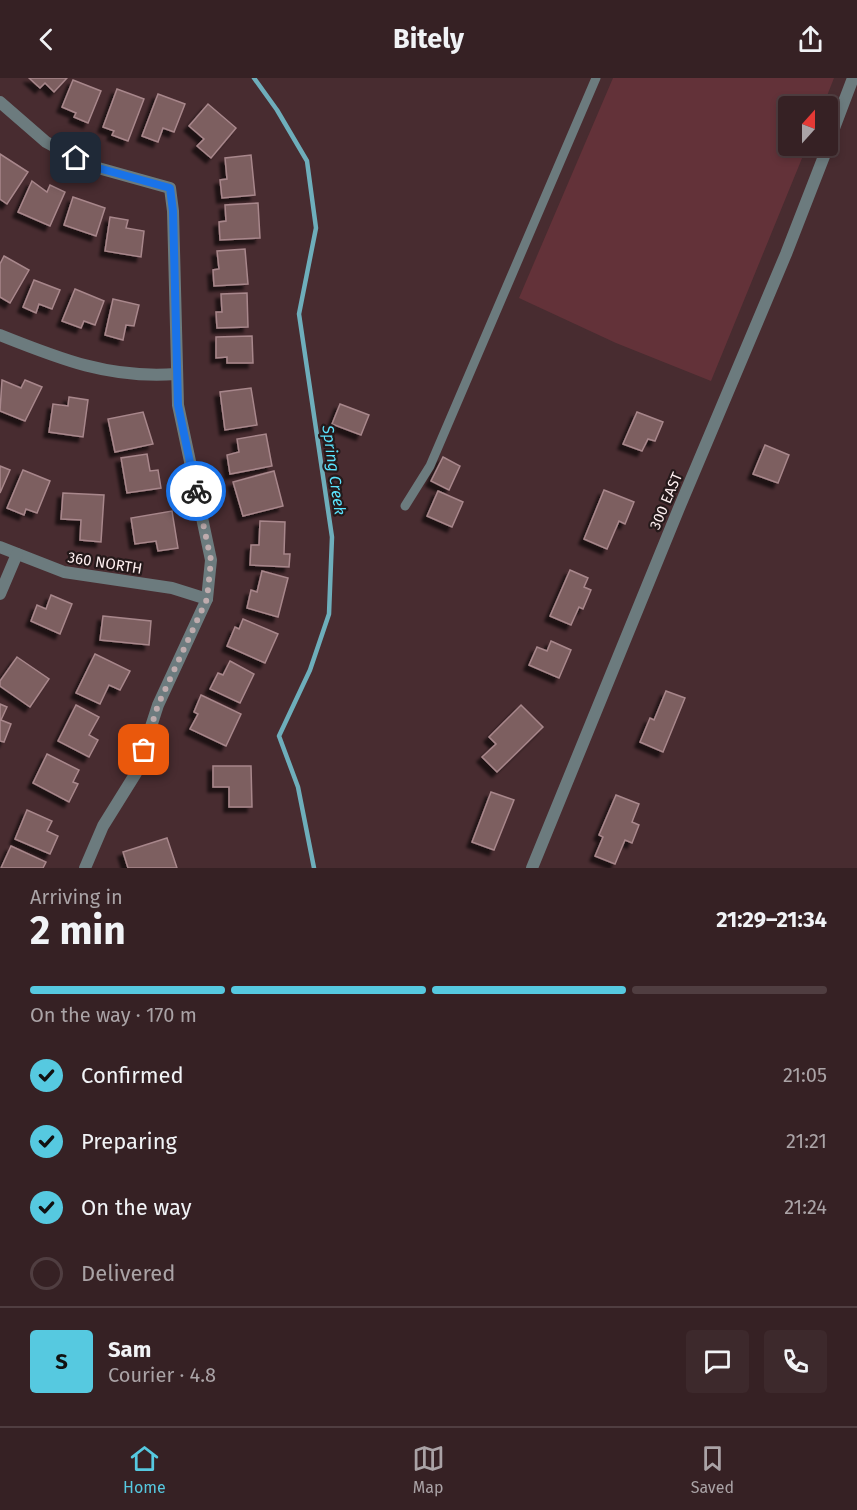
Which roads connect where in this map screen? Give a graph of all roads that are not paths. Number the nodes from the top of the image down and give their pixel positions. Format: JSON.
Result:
{"nodes":[{"id":1,"x":596,"y":78,"type":"edge"},
{"id":2,"x":853,"y":78,"type":"edge"},
{"id":3,"x":0,"y":102,"type":"edge"},
{"id":4,"x":838,"y":118,"type":"edge"},
{"id":5,"x":824,"y":156,"type":"edge"},
{"id":6,"x":0,"y":335,"type":"edge"},
{"id":7,"x":176,"y":374,"type":"junction"},
{"id":8,"x":405,"y":506,"type":"dead end"},
{"id":9,"x":0,"y":547,"type":"edge"},
{"id":10,"x":17,"y":554,"type":"junction"},
{"id":11,"x":0,"y":594,"type":"edge"},
{"id":12,"x":207,"y":599,"type":"junction"},
{"id":13,"x":86,"y":868,"type":"edge"},
{"id":14,"x":532,"y":868,"type":"edge"}],
"edges":[{"from":1,"to":8,"type":"lane"},
{"from":2,"to":4,"type":"street","name":"300 EAST"},
{"from":3,"to":7,"type":"street"},
{"from":5,"to":14,"type":"street","name":"300 EAST"},
{"from":6,"to":7,"type":"street"},
{"from":7,"to":12,"type":"street"},
{"from":9,"to":10,"type":"street","name":"360 NORTH"},
{"from":10,"to":11,"type":"street"},
{"from":10,"to":12,"type":"street","name":"360 NORTH"},
{"from":12,"to":13,"type":"street"}]}
